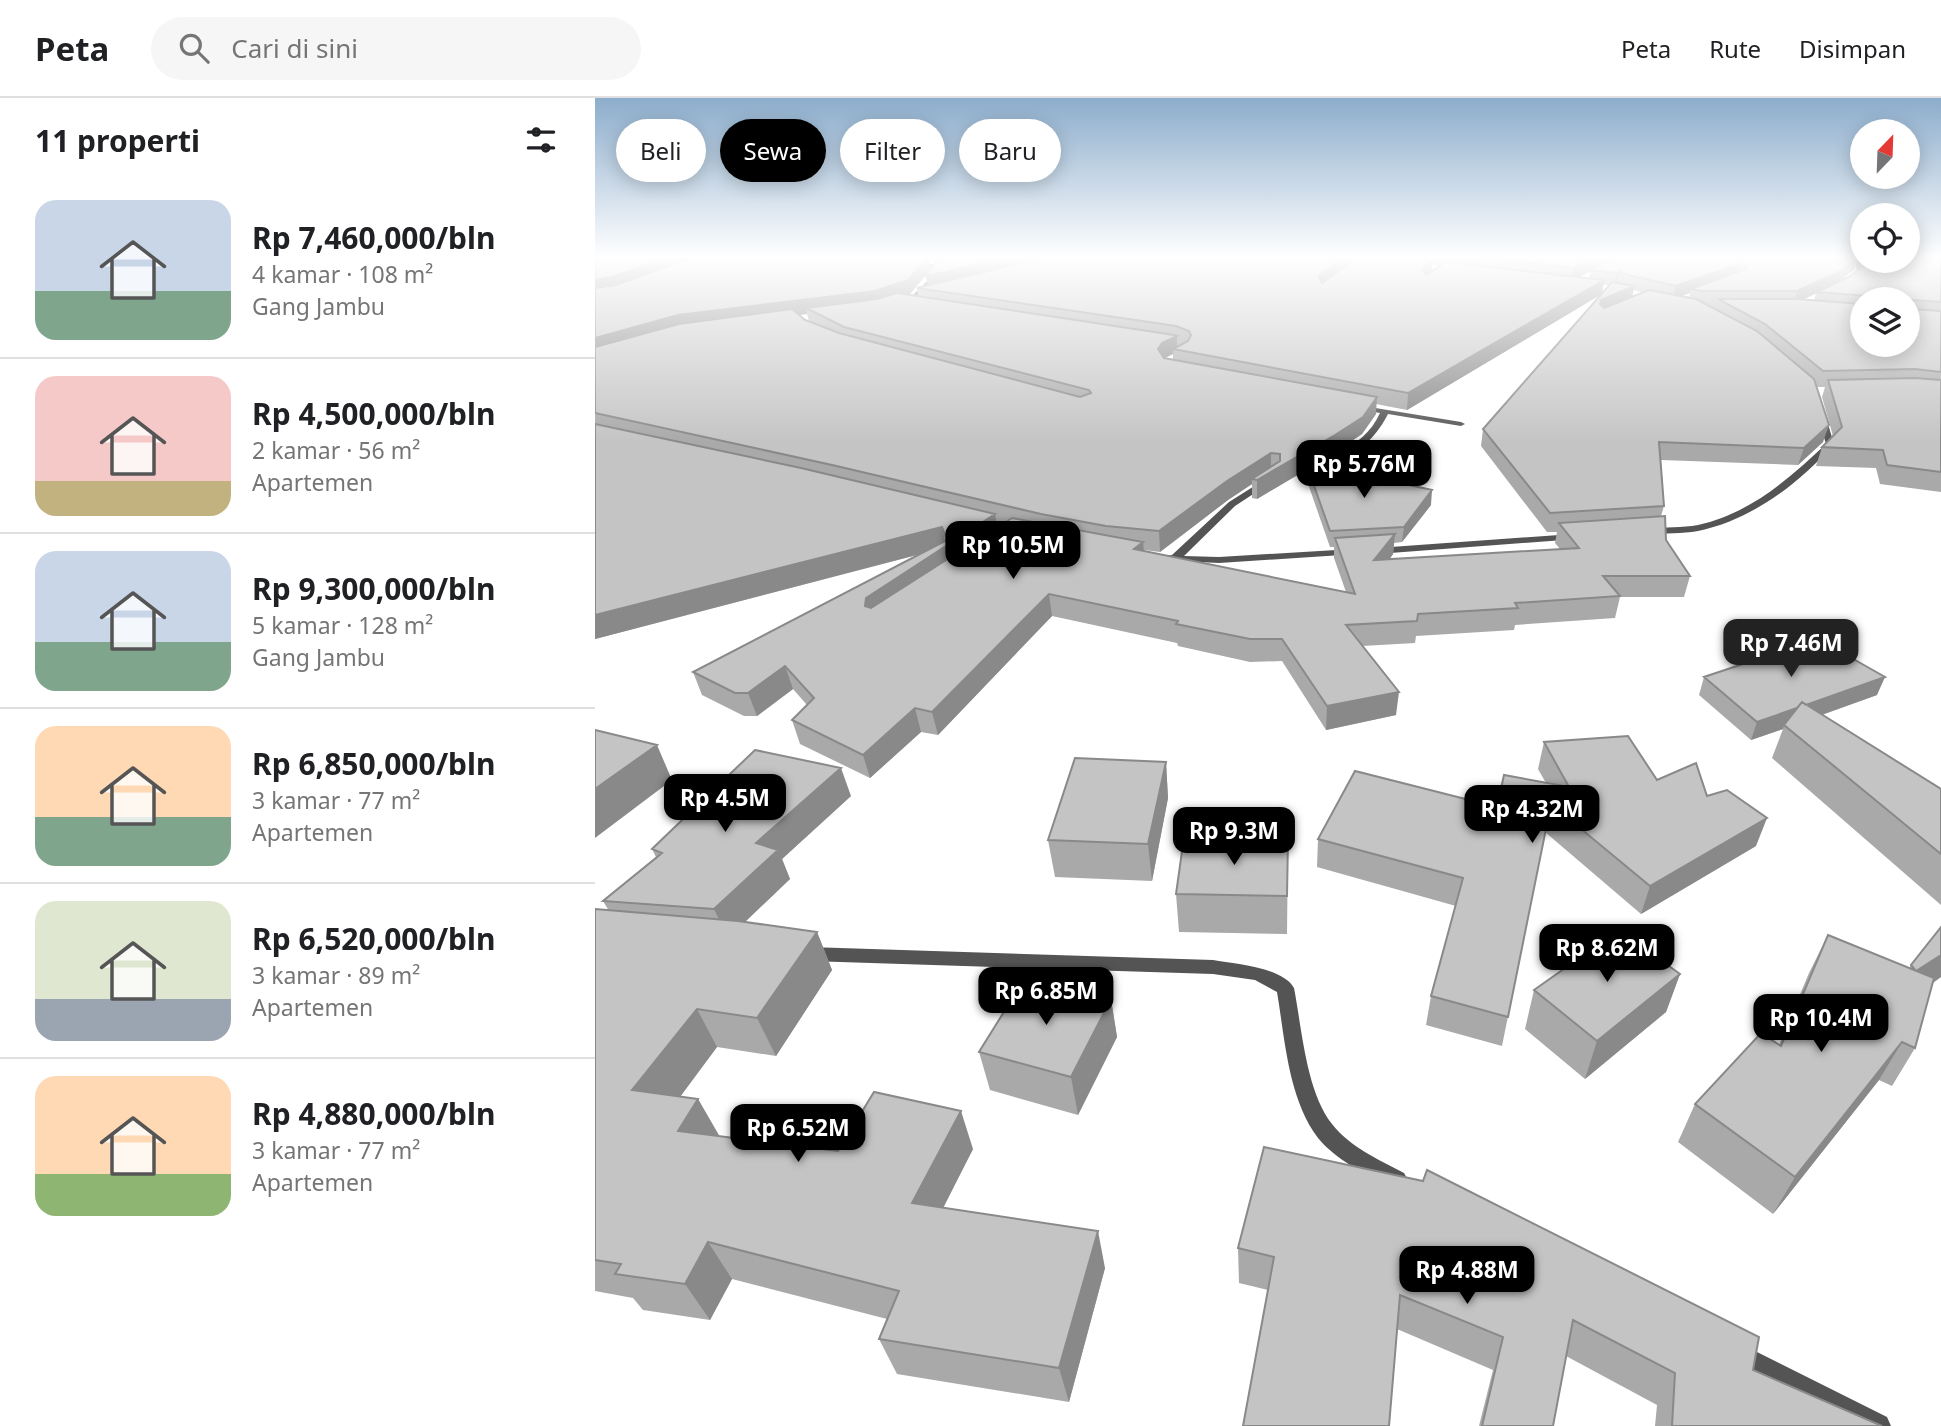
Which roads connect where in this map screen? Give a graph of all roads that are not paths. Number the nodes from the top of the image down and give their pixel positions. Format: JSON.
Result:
{"nodes":[{"id":1,"x":1347,"y":405,"type":"edge"},
{"id":2,"x":1819,"y":405,"type":"edge"},
{"id":3,"x":1385,"y":411,"type":"junction"},
{"id":4,"x":1461,"y":424,"type":"dead end"},
{"id":5,"x":1340,"y":455,"type":"dead end"},
{"id":6,"x":1275,"y":476,"type":"edge"},
{"id":7,"x":1635,"y":533,"type":"edge"},
{"id":8,"x":1584,"y":536,"type":"edge"},
{"id":9,"x":1151,"y":557,"type":"edge"},
{"id":10,"x":1175,"y":558,"type":"junction"},
{"id":11,"x":784,"y":952,"type":"edge"},
{"id":12,"x":1419,"y":1191,"type":"edge"},
{"id":13,"x":1717,"y":1343,"type":"edge"},
{"id":14,"x":1878,"y":1426,"type":"edge"}],
"edges":[{"from":1,"to":3,"type":"street"},
{"from":2,"to":7,"type":"street"},
{"from":3,"to":4,"type":"street"},
{"from":3,"to":5,"type":"street"},
{"from":6,"to":10,"type":"street"},
{"from":8,"to":10,"type":"street"},
{"from":9,"to":10,"type":"street"},
{"from":11,"to":12,"type":"street"},
{"from":13,"to":14,"type":"street"}]}
